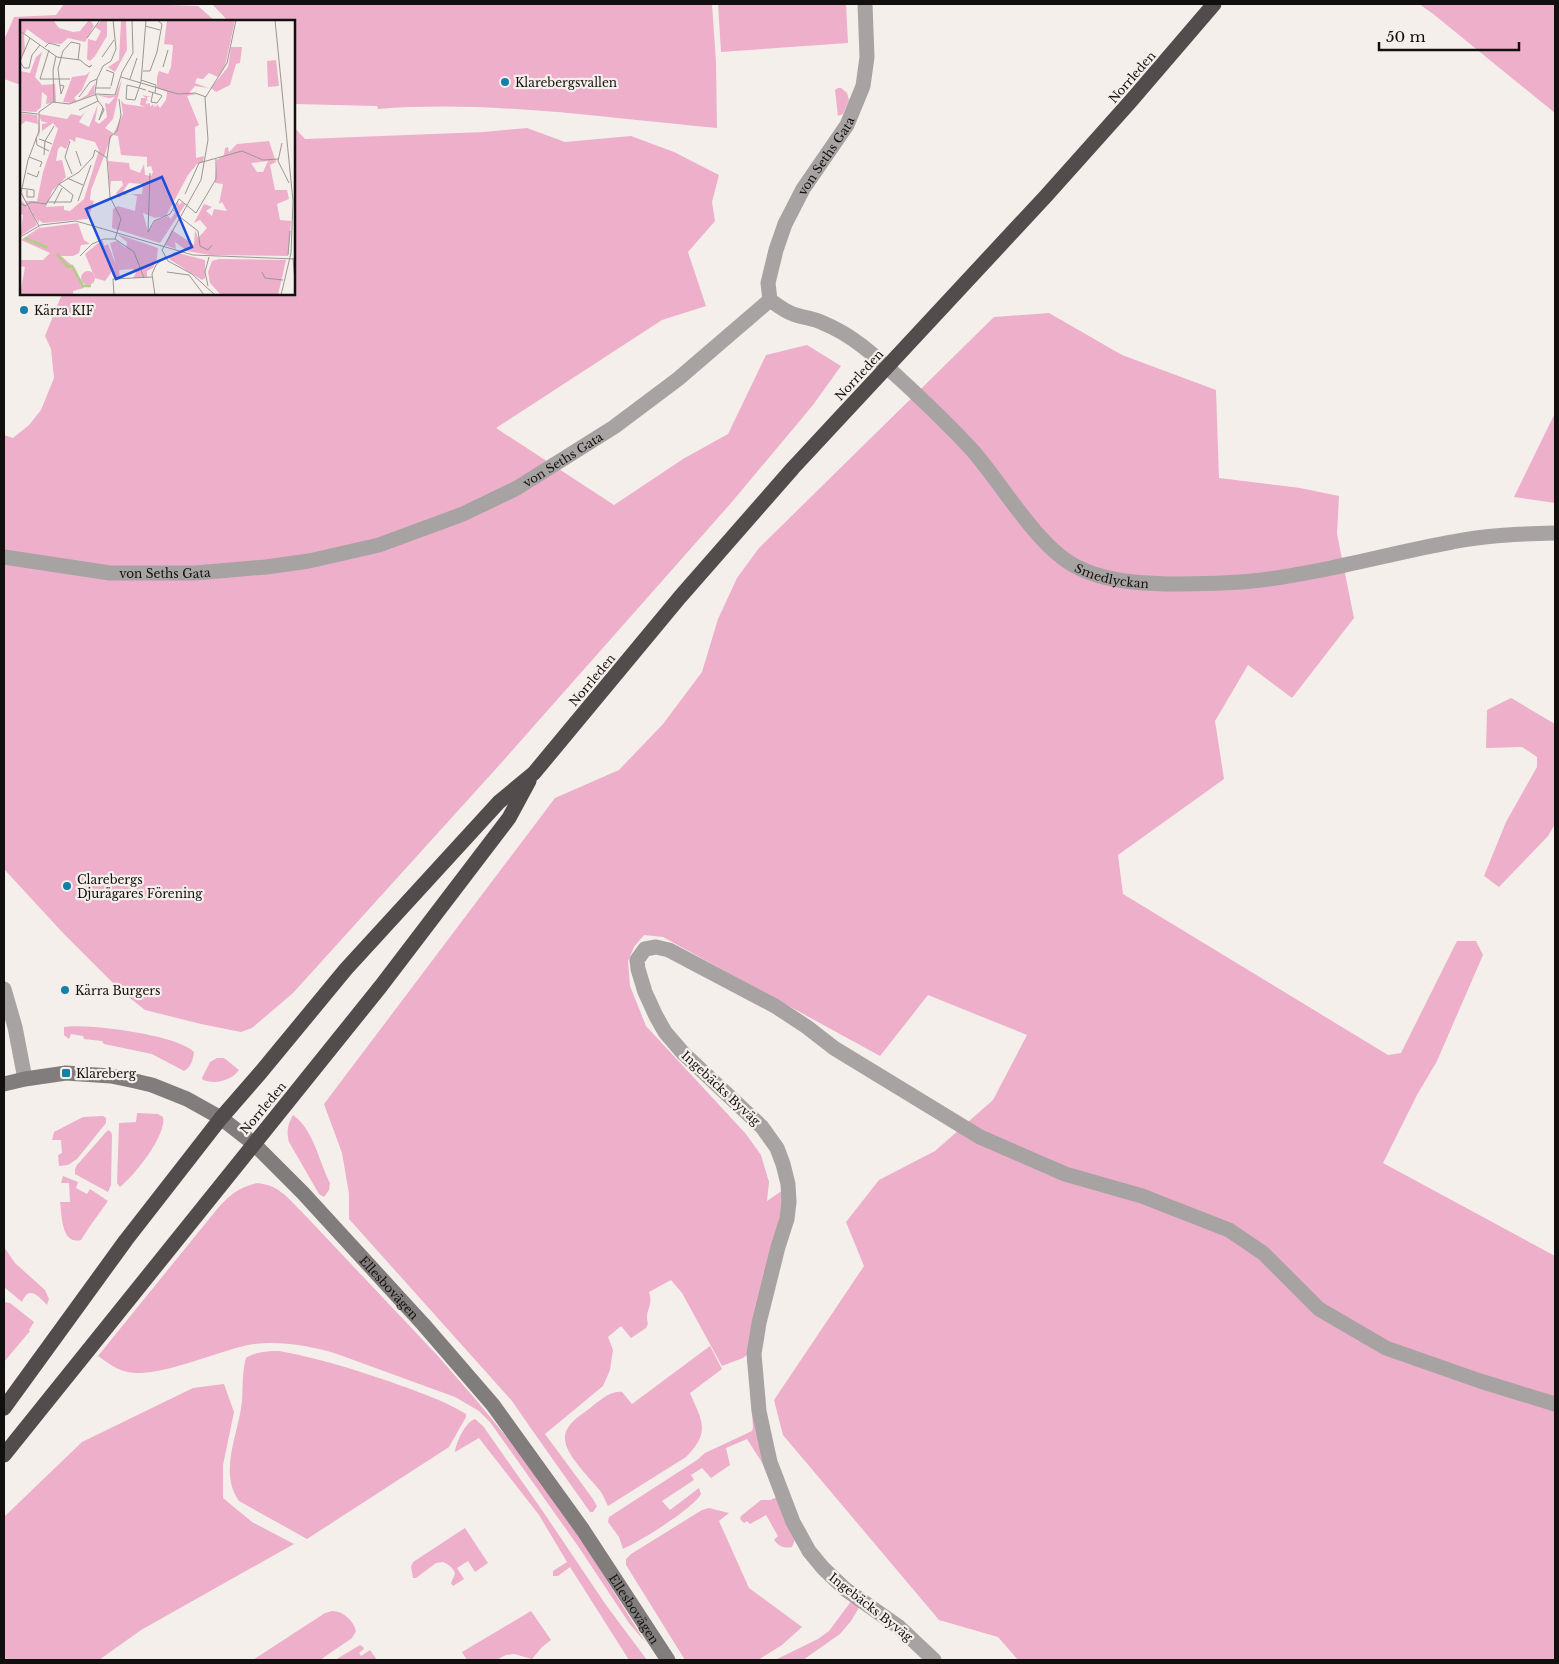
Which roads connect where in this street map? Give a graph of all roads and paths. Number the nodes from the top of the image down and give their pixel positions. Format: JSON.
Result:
{"nodes":[{"id":1,"x":865,"y":4,"type":"edge"},
{"id":2,"x":1214,"y":4,"type":"edge"},
{"id":3,"x":770,"y":300,"type":"junction"},
{"id":4,"x":1555,"y":533,"type":"edge"},
{"id":5,"x":4,"y":557,"type":"edge"},
{"id":6,"x":534,"y":773,"type":"junction"},
{"id":7,"x":4,"y":989,"type":"edge"},
{"id":8,"x":25,"y":1078,"type":"junction"},
{"id":9,"x":4,"y":1084,"type":"edge"},
{"id":10,"x":222,"y":1118,"type":"junction"},
{"id":11,"x":253,"y":1143,"type":"junction"},
{"id":12,"x":1555,"y":1404,"type":"edge"},
{"id":13,"x":4,"y":1408,"type":"edge"},
{"id":14,"x":4,"y":1455,"type":"edge"},
{"id":15,"x":668,"y":1660,"type":"edge"},
{"id":16,"x":934,"y":1660,"type":"edge"}],
"edges":[{"from":1,"to":3,"type":"street","name":"von Seths Gata"},
{"from":2,"to":6,"type":"highway","name":"Norrleden"},
{"from":3,"to":4,"type":"street","name":"Smedlyckan"},
{"from":3,"to":5,"type":"street","name":"von Seths Gata"},
{"from":6,"to":10,"type":"highway","name":"Norrleden"},
{"from":6,"to":11,"type":"highway","name":"Norrleden"},
{"from":7,"to":8,"type":"street"},
{"from":8,"to":9,"type":"main road","name":"Ellesbovägen"},
{"from":8,"to":10,"type":"main road","name":"Ellesbovägen"},
{"from":10,"to":11,"type":"main road","name":"Ellesbovägen"},
{"from":10,"to":13,"type":"highway","name":"Norrleden"},
{"from":11,"to":14,"type":"highway","name":"Norrleden"},
{"from":11,"to":15,"type":"main road","name":"Ellesbovägen"},
{"from":12,"to":16,"type":"street","name":"Ingebäcks Byväg"}]}
